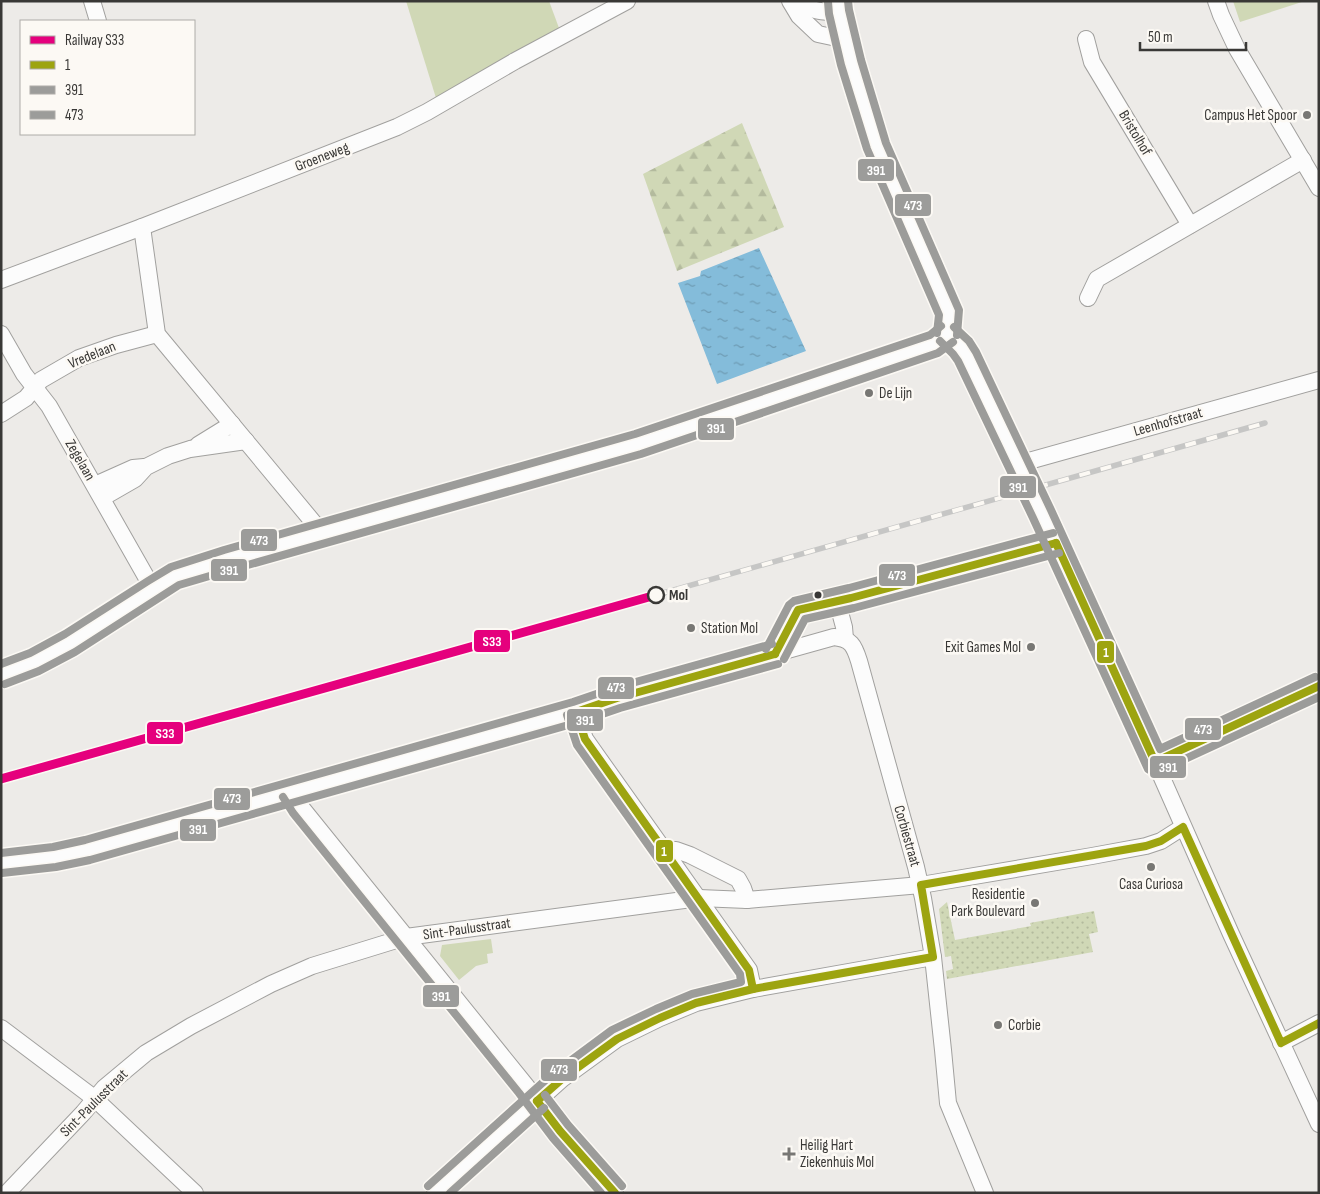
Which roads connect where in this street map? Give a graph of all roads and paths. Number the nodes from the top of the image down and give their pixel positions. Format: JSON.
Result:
{"nodes":[{"id":1,"x":92,"y":1,"type":"edge"},
{"id":2,"x":627,"y":1,"type":"edge"},
{"id":3,"x":790,"y":1,"type":"edge"},
{"id":4,"x":798,"y":1,"type":"edge"},
{"id":5,"x":1216,"y":1,"type":"edge"},
{"id":6,"x":839,"y":7,"type":"edge"},
{"id":7,"x":98,"y":20,"type":"edge"},
{"id":8,"x":1086,"y":39,"type":"dead end"},
{"id":9,"x":846,"y":40,"type":"junction"},
{"id":10,"x":1303,"y":160,"type":"junction"},
{"id":11,"x":1319,"y":188,"type":"edge"},
{"id":12,"x":1190,"y":225,"type":"junction"},
{"id":13,"x":142,"y":227,"type":"junction"},
{"id":14,"x":1,"y":280,"type":"edge"},
{"id":15,"x":1088,"y":298,"type":"dead end"},
{"id":16,"x":1,"y":334,"type":"edge"},
{"id":17,"x":156,"y":334,"type":"junction"},
{"id":18,"x":947,"y":334,"type":"junction"},
{"id":19,"x":1319,"y":380,"type":"edge"},
{"id":20,"x":34,"y":387,"type":"junction"},
{"id":21,"x":1,"y":414,"type":"edge"},
{"id":22,"x":232,"y":424,"type":"junction"},
{"id":23,"x":246,"y":441,"type":"junction"},
{"id":24,"x":190,"y":450,"type":"junction"},
{"id":25,"x":1018,"y":464,"type":"junction"},
{"id":26,"x":98,"y":492,"type":"junction"},
{"id":27,"x":323,"y":534,"type":"junction"},
{"id":28,"x":1056,"y":543,"type":"junction"},
{"id":29,"x":153,"y":589,"type":"junction"},
{"id":30,"x":837,"y":601,"type":"junction"},
{"id":31,"x":845,"y":639,"type":"junction"},
{"id":32,"x":775,"y":654,"type":"junction"},
{"id":33,"x":1,"y":675,"type":"edge"},
{"id":34,"x":1319,"y":686,"type":"edge"},
{"id":35,"x":576,"y":712,"type":"junction"},
{"id":36,"x":1155,"y":762,"type":"junction"},
{"id":37,"x":292,"y":792,"type":"junction"},
{"id":38,"x":1184,"y":826,"type":"junction"},
{"id":39,"x":664,"y":852,"type":"junction"},
{"id":40,"x":1,"y":864,"type":"edge"},
{"id":41,"x":920,"y":885,"type":"junction"},
{"id":42,"x":699,"y":898,"type":"junction"},
{"id":43,"x":747,"y":900,"type":"junction"},
{"id":44,"x":406,"y":937,"type":"junction"},
{"id":45,"x":933,"y":957,"type":"junction"},
{"id":46,"x":753,"y":989,"type":"junction"},
{"id":47,"x":1319,"y":1023,"type":"edge"},
{"id":48,"x":1,"y":1028,"type":"edge"},
{"id":49,"x":1281,"y":1043,"type":"junction"},
{"id":50,"x":94,"y":1098,"type":"junction"},
{"id":51,"x":537,"y":1101,"type":"junction"},
{"id":52,"x":1319,"y":1124,"type":"edge"},
{"id":53,"x":7,"y":1193,"type":"edge"},
{"id":54,"x":195,"y":1193,"type":"edge"},
{"id":55,"x":436,"y":1193,"type":"edge"},
{"id":56,"x":615,"y":1193,"type":"edge"},
{"id":57,"x":985,"y":1193,"type":"edge"}],
"edges":[{"from":1,"to":7,"type":"street"},
{"from":2,"to":13,"type":"street","name":"Groeneweg"},
{"from":3,"to":9,"type":"street"},
{"from":4,"to":6,"type":"street"},
{"from":5,"to":10,"type":"street"},
{"from":6,"to":9,"type":"main road"},
{"from":8,"to":12,"type":"street","name":"Bristolhof"},
{"from":9,"to":18,"type":"main road"},
{"from":10,"to":11,"type":"street"},
{"from":10,"to":12,"type":"street"},
{"from":12,"to":15,"type":"street"},
{"from":13,"to":14,"type":"street","name":"Groeneweg"},
{"from":13,"to":17,"type":"street"},
{"from":16,"to":20,"type":"street","name":"Zegelaan"},
{"from":17,"to":20,"type":"street","name":"Vredelaan"},
{"from":17,"to":22,"type":"street"},
{"from":18,"to":25,"type":"street"},
{"from":18,"to":27,"type":"main road"},
{"from":19,"to":25,"type":"street","name":"Leenhofstraat"},
{"from":20,"to":21,"type":"street","name":"Vredelaan"},
{"from":20,"to":26,"type":"street","name":"Zegelaan"},
{"from":22,"to":23,"type":"street"},
{"from":22,"to":24,"type":"street"},
{"from":23,"to":24,"type":"street"},
{"from":23,"to":27,"type":"street"},
{"from":24,"to":26,"type":"street"},
{"from":25,"to":28,"type":"street"},
{"from":26,"to":29,"type":"street","name":"Zegelaan"},
{"from":27,"to":29,"type":"main road"},
{"from":28,"to":30,"type":"street"},
{"from":28,"to":36,"type":"street"},
{"from":29,"to":33,"type":"main road"},
{"from":30,"to":31,"type":"street","name":"Corbiestraat"},
{"from":30,"to":32,"type":"street"},
{"from":31,"to":32,"type":"street"},
{"from":31,"to":41,"type":"street","name":"Corbiestraat"},
{"from":32,"to":35,"type":"street"},
{"from":34,"to":36,"type":"street"},
{"from":35,"to":37,"type":"street"},
{"from":35,"to":39,"type":"street"},
{"from":36,"to":38,"type":"street"},
{"from":37,"to":40,"type":"street"},
{"from":37,"to":44,"type":"street"},
{"from":38,"to":41,"type":"street","name":"Sint-Paulusstraat"},
{"from":38,"to":49,"type":"street"},
{"from":39,"to":42,"type":"street"},
{"from":39,"to":43,"type":"street"},
{"from":41,"to":43,"type":"street","name":"Sint-Paulusstraat"},
{"from":41,"to":45,"type":"street","name":"Corbiestraat"},
{"from":42,"to":43,"type":"street","name":"Sint-Paulusstraat"},
{"from":42,"to":44,"type":"street","name":"Sint-Paulusstraat"},
{"from":42,"to":46,"type":"street"},
{"from":44,"to":50,"type":"street","name":"Sint-Paulusstraat"},
{"from":44,"to":51,"type":"street"},
{"from":45,"to":46,"type":"street"},
{"from":45,"to":57,"type":"street","name":"Corbiestraat"},
{"from":46,"to":51,"type":"street"},
{"from":47,"to":49,"type":"street"},
{"from":48,"to":50,"type":"street"},
{"from":49,"to":52,"type":"street"},
{"from":50,"to":53,"type":"street","name":"Sint-Paulusstraat"},
{"from":50,"to":54,"type":"street"},
{"from":51,"to":55,"type":"street"},
{"from":51,"to":56,"type":"street"}]}
